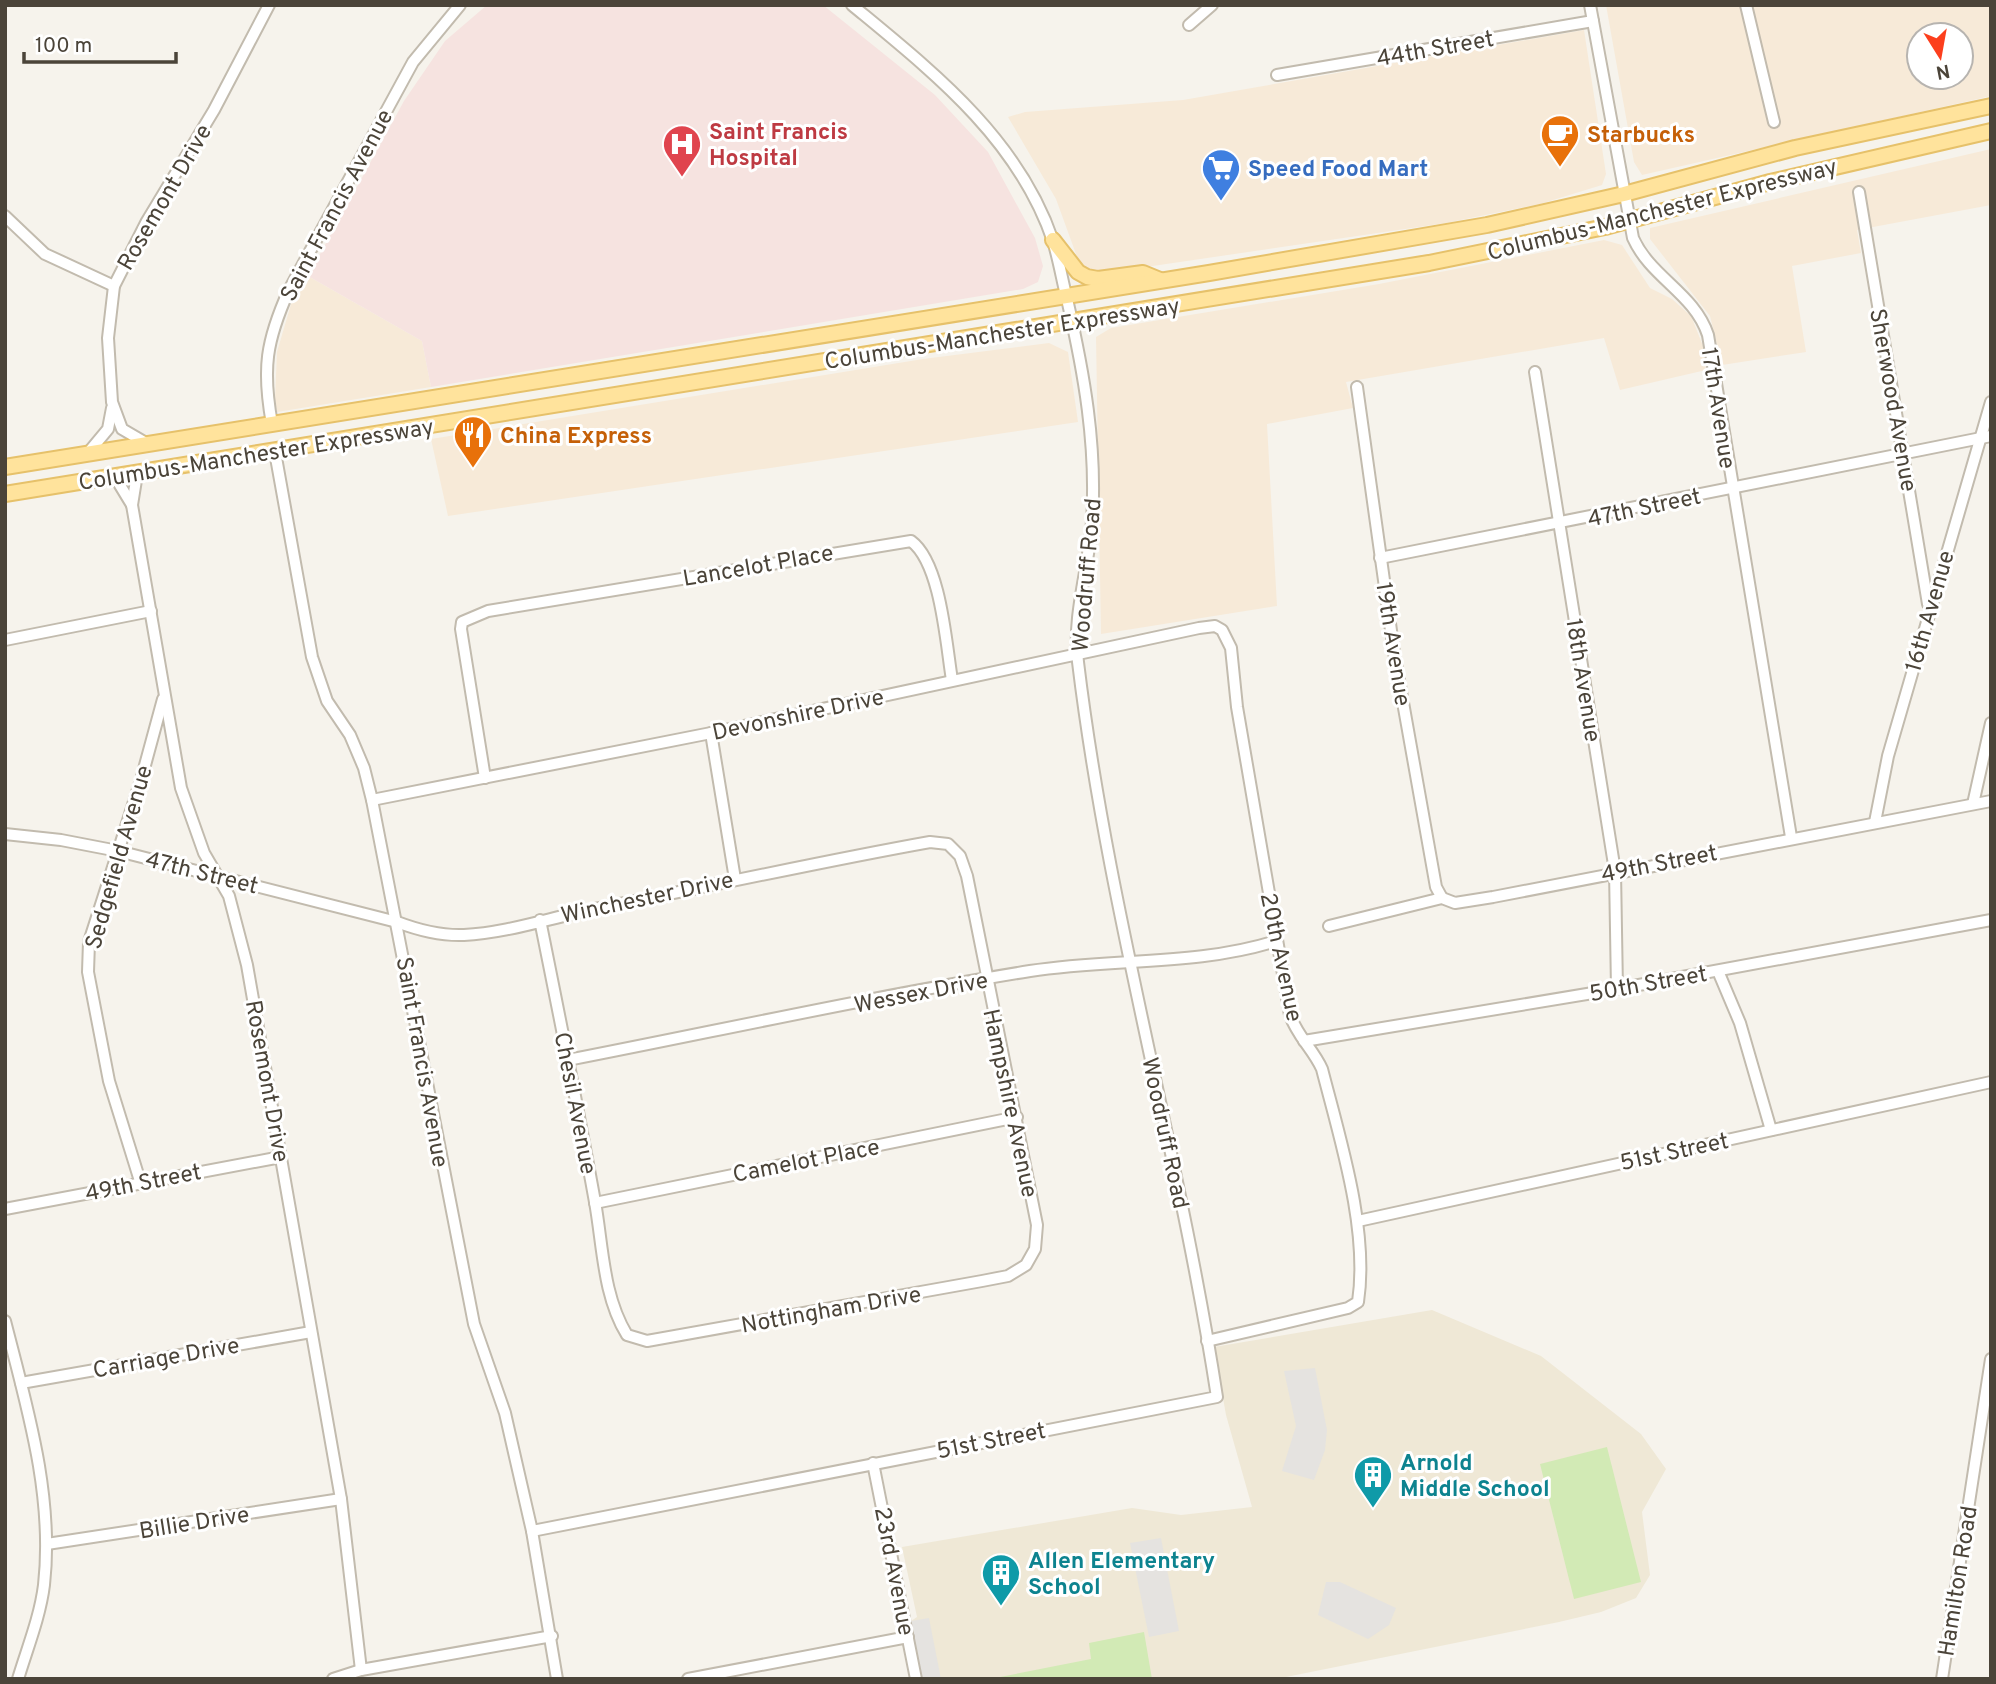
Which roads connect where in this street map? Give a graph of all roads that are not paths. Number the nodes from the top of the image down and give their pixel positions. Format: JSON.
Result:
{"nodes":[{"id":1,"x":269,"y":5,"type":"edge"},
{"id":2,"x":852,"y":5,"type":"edge"},
{"id":3,"x":1212,"y":5,"type":"edge"},
{"id":4,"x":1590,"y":5,"type":"edge"},
{"id":5,"x":1746,"y":5,"type":"edge"},
{"id":6,"x":458,"y":6,"type":"edge"},
{"id":7,"x":1592,"y":21,"type":"junction"},
{"id":8,"x":1189,"y":25,"type":"dead end"},
{"id":9,"x":1277,"y":75,"type":"dead end"},
{"id":10,"x":1991,"y":106,"type":"edge"},
{"id":11,"x":1774,"y":122,"type":"dead end"},
{"id":12,"x":1991,"y":131,"type":"edge"},
{"id":13,"x":1859,"y":192,"type":"dead end"},
{"id":14,"x":1624,"y":194,"type":"junction"},
{"id":15,"x":5,"y":216,"type":"edge"},
{"id":16,"x":1629,"y":222,"type":"junction"},
{"id":17,"x":1052,"y":240,"type":"junction"},
{"id":18,"x":1162,"y":280,"type":"junction"},
{"id":19,"x":114,"y":285,"type":"junction"},
{"id":20,"x":1066,"y":295,"type":"junction"},
{"id":21,"x":1072,"y":321,"type":"junction"},
{"id":22,"x":765,"y":344,"type":"junction"},
{"id":23,"x":1535,"y":372,"type":"dead end"},
{"id":24,"x":668,"y":387,"type":"junction"},
{"id":25,"x":1357,"y":387,"type":"dead end"},
{"id":26,"x":113,"y":402,"type":"junction"},
{"id":27,"x":1991,"y":402,"type":"edge"},
{"id":28,"x":272,"y":424,"type":"junction"},
{"id":29,"x":1986,"y":437,"type":"edge"},
{"id":30,"x":149,"y":444,"type":"junction"},
{"id":31,"x":275,"y":452,"type":"junction"},
{"id":32,"x":1902,"y":452,"type":"junction"},
{"id":33,"x":88,"y":453,"type":"junction"},
{"id":34,"x":5,"y":467,"type":"edge"},
{"id":35,"x":137,"y":474,"type":"junction"},
{"id":36,"x":115,"y":477,"type":"junction"},
{"id":37,"x":1731,"y":489,"type":"junction"},
{"id":38,"x":5,"y":494,"type":"edge"},
{"id":39,"x":132,"y":505,"type":"junction"},
{"id":40,"x":1558,"y":525,"type":"junction"},
{"id":41,"x":1380,"y":558,"type":"junction"},
{"id":42,"x":1929,"y":607,"type":"junction"},
{"id":43,"x":151,"y":611,"type":"junction"},
{"id":44,"x":1222,"y":630,"type":"joint"},
{"id":45,"x":5,"y":639,"type":"edge"},
{"id":46,"x":1077,"y":653,"type":"junction"},
{"id":47,"x":952,"y":680,"type":"junction"},
{"id":48,"x":164,"y":697,"type":"junction"},
{"id":49,"x":1991,"y":723,"type":"edge"},
{"id":50,"x":711,"y":733,"type":"junction"},
{"id":51,"x":485,"y":778,"type":"junction"},
{"id":52,"x":372,"y":800,"type":"junction"},
{"id":53,"x":1991,"y":801,"type":"edge"},
{"id":54,"x":1973,"y":804,"type":"junction"},
{"id":55,"x":1875,"y":822,"type":"junction"},
{"id":56,"x":5,"y":834,"type":"edge"},
{"id":57,"x":1791,"y":837,"type":"junction"},
{"id":58,"x":899,"y":848,"type":"joint"},
{"id":59,"x":118,"y":851,"type":"junction"},
{"id":60,"x":1615,"y":871,"type":"junction"},
{"id":61,"x":219,"y":875,"type":"junction"},
{"id":62,"x":735,"y":879,"type":"junction"},
{"id":63,"x":1442,"y":898,"type":"junction"},
{"id":64,"x":540,"y":920,"type":"junction"},
{"id":65,"x":1991,"y":920,"type":"edge"},
{"id":66,"x":397,"y":922,"type":"junction"},
{"id":67,"x":1329,"y":926,"type":"dead end"},
{"id":68,"x":1276,"y":941,"type":"junction"},
{"id":69,"x":1130,"y":960,"type":"junction"},
{"id":70,"x":1718,"y":971,"type":"junction"},
{"id":71,"x":985,"y":979,"type":"junction"},
{"id":72,"x":1617,"y":989,"type":"junction"},
{"id":73,"x":1304,"y":1041,"type":"junction"},
{"id":74,"x":568,"y":1060,"type":"junction"},
{"id":75,"x":1991,"y":1082,"type":"edge"},
{"id":76,"x":1017,"y":1117,"type":"junction"},
{"id":77,"x":1771,"y":1130,"type":"junction"},
{"id":78,"x":281,"y":1157,"type":"junction"},
{"id":79,"x":140,"y":1181,"type":"junction"},
{"id":80,"x":595,"y":1203,"type":"junction"},
{"id":81,"x":5,"y":1209,"type":"edge"},
{"id":82,"x":1033,"y":1210,"type":"joint"},
{"id":83,"x":1358,"y":1220,"type":"junction"},
{"id":84,"x":608,"y":1287,"type":"joint"},
{"id":85,"x":5,"y":1321,"type":"edge"},
{"id":86,"x":311,"y":1332,"type":"junction"},
{"id":87,"x":1208,"y":1341,"type":"junction"},
{"id":88,"x":1991,"y":1359,"type":"edge"},
{"id":89,"x":21,"y":1383,"type":"junction"},
{"id":90,"x":1988,"y":1397,"type":"edge"},
{"id":91,"x":873,"y":1463,"type":"junction"},
{"id":92,"x":341,"y":1499,"type":"junction"},
{"id":93,"x":532,"y":1531,"type":"junction"},
{"id":94,"x":47,"y":1544,"type":"junction"},
{"id":95,"x":552,"y":1636,"type":"junction"},
{"id":96,"x":908,"y":1637,"type":"junction"},
{"id":97,"x":361,"y":1670,"type":"junction"},
{"id":98,"x":18,"y":1679,"type":"edge"},
{"id":99,"x":333,"y":1679,"type":"edge"},
{"id":100,"x":557,"y":1679,"type":"edge"},
{"id":101,"x":688,"y":1679,"type":"edge"},
{"id":102,"x":916,"y":1679,"type":"edge"},
{"id":103,"x":1942,"y":1679,"type":"edge"}],
"edges":[{"from":1,"to":19,"type":"street","name":"Rosemont Drive"},
{"from":2,"to":17,"type":"street","name":"Woodruff Road"},
{"from":3,"to":8,"type":"street"},
{"from":4,"to":7,"type":"street","name":"17th Avenue"},
{"from":5,"to":11,"type":"street"},
{"from":6,"to":28,"type":"street","name":"Saint Francis Avenue"},
{"from":7,"to":9,"type":"street","name":"44th Street"},
{"from":7,"to":14,"type":"street","name":"17th Avenue"},
{"from":10,"to":14,"type":"main road","name":"Columbus-Manchester Expressway"},
{"from":12,"to":16,"type":"main road","name":"Columbus-Manchester Expressway"},
{"from":13,"to":32,"type":"street","name":"Sherwood Avenue"},
{"from":14,"to":16,"type":"street","name":"17th Avenue"},
{"from":14,"to":18,"type":"main road","name":"Columbus-Manchester Expressway"},
{"from":15,"to":19,"type":"street"},
{"from":16,"to":21,"type":"main road","name":"Columbus-Manchester Expressway"},
{"from":16,"to":37,"type":"street","name":"17th Avenue"},
{"from":17,"to":18,"type":"main road"},
{"from":17,"to":20,"type":"street","name":"Woodruff Road"},
{"from":18,"to":20,"type":"main road","name":"Columbus-Manchester Expressway"},
{"from":19,"to":26,"type":"street","name":"Rosemont Drive"},
{"from":20,"to":21,"type":"street","name":"Woodruff Road"},
{"from":20,"to":22,"type":"main road","name":"Columbus-Manchester Expressway"},
{"from":21,"to":24,"type":"main road","name":"Columbus-Manchester Expressway"},
{"from":21,"to":46,"type":"street","name":"Woodruff Road"},
{"from":22,"to":24,"type":"main road"},
{"from":22,"to":28,"type":"main road","name":"Columbus-Manchester Expressway"},
{"from":23,"to":40,"type":"street","name":"18th Avenue"},
{"from":24,"to":31,"type":"main road","name":"Columbus-Manchester Expressway"},
{"from":25,"to":41,"type":"street","name":"19th Avenue"},
{"from":26,"to":30,"type":"street","name":"Rosemont Drive"},
{"from":26,"to":33,"type":"street","name":"Rosemont Drive"},
{"from":27,"to":29,"type":"street","name":"16th Avenue"},
{"from":28,"to":30,"type":"main road","name":"Columbus-Manchester Expressway"},
{"from":29,"to":32,"type":"street","name":"47th Street"},
{"from":29,"to":42,"type":"street","name":"16th Avenue"},
{"from":30,"to":33,"type":"main road","name":"Columbus-Manchester Expressway"},
{"from":31,"to":35,"type":"main road","name":"Columbus-Manchester Expressway"},
{"from":31,"to":52,"type":"street","name":"Saint Francis Avenue"},
{"from":32,"to":37,"type":"street","name":"47th Street"},
{"from":32,"to":42,"type":"street","name":"Sherwood Avenue"},
{"from":33,"to":34,"type":"main road","name":"Columbus-Manchester Expressway"},
{"from":35,"to":36,"type":"main road","name":"Columbus-Manchester Expressway"},
{"from":35,"to":39,"type":"street","name":"Rosemont Drive"},
{"from":36,"to":38,"type":"main road","name":"Columbus-Manchester Expressway"},
{"from":36,"to":39,"type":"street","name":"Rosemont Drive"},
{"from":37,"to":40,"type":"street","name":"47th Street"},
{"from":37,"to":57,"type":"street","name":"17th Avenue"},
{"from":39,"to":43,"type":"street","name":"Rosemont Drive"},
{"from":40,"to":41,"type":"street","name":"47th Street"},
{"from":40,"to":60,"type":"street","name":"18th Avenue"},
{"from":41,"to":63,"type":"street","name":"19th Avenue"},
{"from":42,"to":55,"type":"street","name":"16th Avenue"},
{"from":43,"to":45,"type":"street"},
{"from":43,"to":48,"type":"street","name":"Rosemont Drive"},
{"from":44,"to":46,"type":"street","name":"Devonshire Drive"},
{"from":44,"to":68,"type":"street","name":"20th Avenue"},
{"from":46,"to":47,"type":"street","name":"Devonshire Drive"},
{"from":46,"to":69,"type":"street","name":"Woodruff Road"},
{"from":47,"to":50,"type":"street","name":"Devonshire Drive"},
{"from":47,"to":51,"type":"street","name":"Lancelot Place"},
{"from":48,"to":59,"type":"street","name":"Sedgefield Avenue"},
{"from":48,"to":61,"type":"street","name":"Rosemont Drive"},
{"from":49,"to":54,"type":"street"},
{"from":50,"to":51,"type":"street","name":"Devonshire Drive"},
{"from":50,"to":62,"type":"street"},
{"from":51,"to":52,"type":"street","name":"Devonshire Drive"},
{"from":52,"to":66,"type":"street","name":"Saint Francis Avenue"},
{"from":53,"to":54,"type":"street","name":"49th Street"},
{"from":54,"to":55,"type":"street","name":"49th Street"},
{"from":55,"to":57,"type":"street","name":"49th Street"},
{"from":56,"to":59,"type":"street","name":"47th Street"},
{"from":57,"to":60,"type":"street","name":"49th Street"},
{"from":58,"to":62,"type":"street","name":"Winchester Drive"},
{"from":58,"to":71,"type":"street","name":"Hampshire Avenue"},
{"from":59,"to":61,"type":"street","name":"47th Street"},
{"from":59,"to":79,"type":"street","name":"Sedgefield Avenue"},
{"from":60,"to":63,"type":"street","name":"49th Street"},
{"from":60,"to":72,"type":"street","name":"18th Avenue"},
{"from":61,"to":66,"type":"street","name":"47th Street"},
{"from":61,"to":78,"type":"street","name":"Rosemont Drive"},
{"from":62,"to":64,"type":"street","name":"Winchester Drive"},
{"from":63,"to":67,"type":"street","name":"49th Street"},
{"from":64,"to":66,"type":"street","name":"Winchester Drive"},
{"from":64,"to":74,"type":"street","name":"Chesil Avenue"},
{"from":65,"to":70,"type":"street","name":"50th Street"},
{"from":66,"to":93,"type":"street","name":"Saint Francis Avenue"},
{"from":68,"to":69,"type":"street","name":"Wessex Drive"},
{"from":68,"to":73,"type":"street","name":"20th Avenue"},
{"from":69,"to":71,"type":"street","name":"Wessex Drive"},
{"from":69,"to":87,"type":"street","name":"Woodruff Road"},
{"from":70,"to":72,"type":"street","name":"50th Street"},
{"from":70,"to":77,"type":"street"},
{"from":71,"to":74,"type":"street","name":"Wessex Drive"},
{"from":71,"to":76,"type":"street","name":"Hampshire Avenue"},
{"from":72,"to":73,"type":"street","name":"50th Street"},
{"from":73,"to":83,"type":"street","name":"20th Avenue"},
{"from":74,"to":80,"type":"street","name":"Chesil Avenue"},
{"from":75,"to":77,"type":"street","name":"51st Street"},
{"from":76,"to":80,"type":"street","name":"Camelot Place"},
{"from":76,"to":82,"type":"street","name":"Hampshire Avenue"},
{"from":77,"to":83,"type":"street","name":"51st Street"},
{"from":78,"to":79,"type":"street","name":"49th Street"},
{"from":78,"to":86,"type":"street","name":"Rosemont Drive"},
{"from":79,"to":81,"type":"street","name":"49th Street"},
{"from":80,"to":84,"type":"street","name":"Chesil Avenue"},
{"from":82,"to":84,"type":"street","name":"Nottingham Drive"},
{"from":83,"to":87,"type":"street","name":"20th Avenue"},
{"from":85,"to":89,"type":"street"},
{"from":86,"to":89,"type":"street","name":"Carriage Drive"},
{"from":86,"to":92,"type":"street","name":"Rosemont Drive"},
{"from":87,"to":91,"type":"street","name":"51st Street"},
{"from":88,"to":90,"type":"street","name":"Hamilton Road"},
{"from":89,"to":94,"type":"street"},
{"from":90,"to":103,"type":"street","name":"Hamilton Road"},
{"from":91,"to":93,"type":"street","name":"51st Street"},
{"from":91,"to":96,"type":"street","name":"23rd Avenue"},
{"from":92,"to":94,"type":"street","name":"Billie Drive"},
{"from":92,"to":97,"type":"street","name":"Rosemont Drive"},
{"from":93,"to":95,"type":"street","name":"Saint Francis Avenue"},
{"from":94,"to":98,"type":"street"},
{"from":95,"to":97,"type":"street"},
{"from":95,"to":100,"type":"street","name":"Saint Francis Avenue"},
{"from":96,"to":101,"type":"street"},
{"from":96,"to":102,"type":"street","name":"23rd Avenue"},
{"from":97,"to":99,"type":"street"}]}
